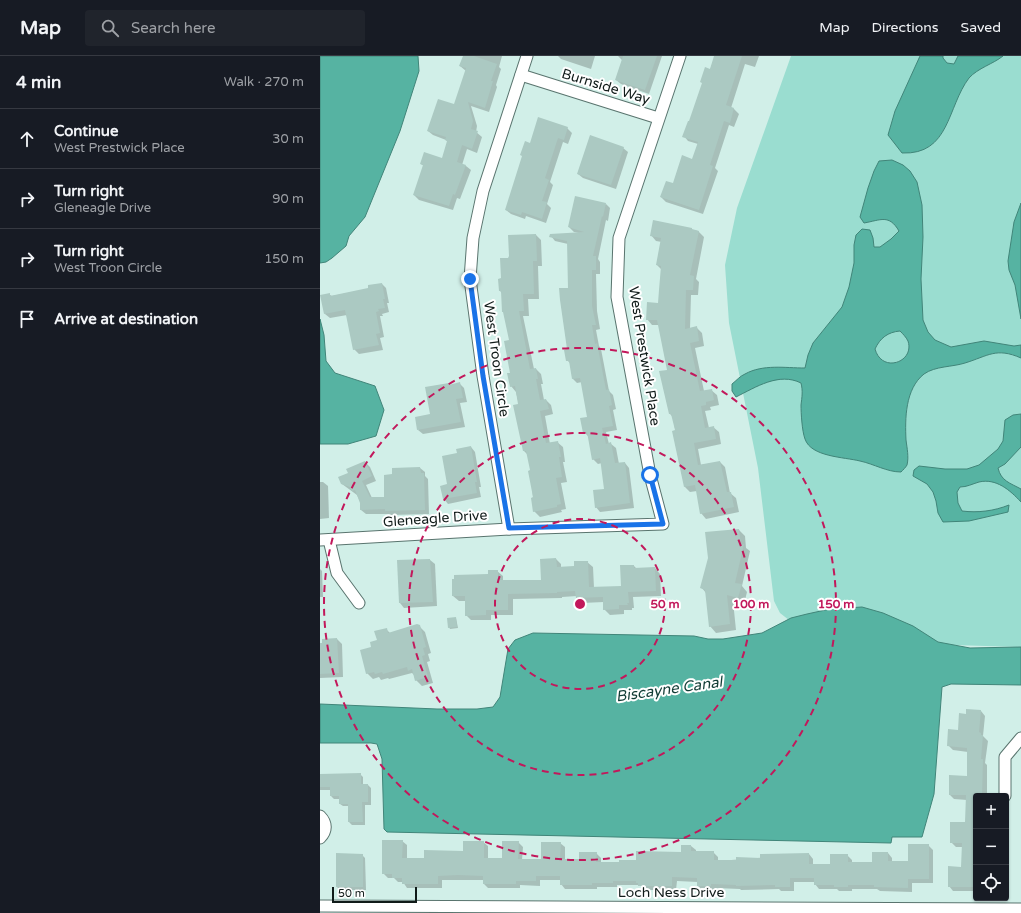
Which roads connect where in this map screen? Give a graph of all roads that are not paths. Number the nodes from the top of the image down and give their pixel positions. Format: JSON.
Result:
{"nodes":[{"id":1,"x":527,"y":56,"type":"edge"},
{"id":2,"x":680,"y":56,"type":"edge"},
{"id":3,"x":521,"y":75,"type":"junction"},
{"id":4,"x":658,"y":118,"type":"junction"},
{"id":5,"x":663,"y":524,"type":"joint"},
{"id":6,"x":509,"y":528,"type":"junction"},
{"id":7,"x":325,"y":540,"type":"edge"},
{"id":8,"x":359,"y":603,"type":"dead end"},
{"id":9,"x":1021,"y":738,"type":"edge"},
{"id":10,"x":1005,"y":793,"type":"edge"},
{"id":11,"x":320,"y":816,"type":"edge"},
{"id":12,"x":320,"y":838,"type":"edge"},
{"id":13,"x":1005,"y":903,"type":"edge"},
{"id":14,"x":320,"y":906,"type":"edge"},
{"id":15,"x":1021,"y":909,"type":"edge"}],
"edges":[{"from":1,"to":3,"type":"street","name":"West Troon Circle"},
{"from":2,"to":4,"type":"street","name":"West Prestwick Place"},
{"from":3,"to":4,"type":"street","name":"Burnside Way"},
{"from":3,"to":6,"type":"street","name":"West Troon Circle"},
{"from":4,"to":5,"type":"street","name":"West Prestwick Place"},
{"from":5,"to":6,"type":"street","name":"Gleneagle Drive"},
{"from":6,"to":7,"type":"street","name":"Gleneagle Drive"},
{"from":7,"to":8,"type":"street","name":"Gleneagle Drive"},
{"from":9,"to":10,"type":"street"},
{"from":11,"to":12,"type":"street"},
{"from":13,"to":14,"type":"street","name":"Loch Ness Drive"},
{"from":13,"to":15,"type":"street","name":"Loch Ness Drive"}]}
